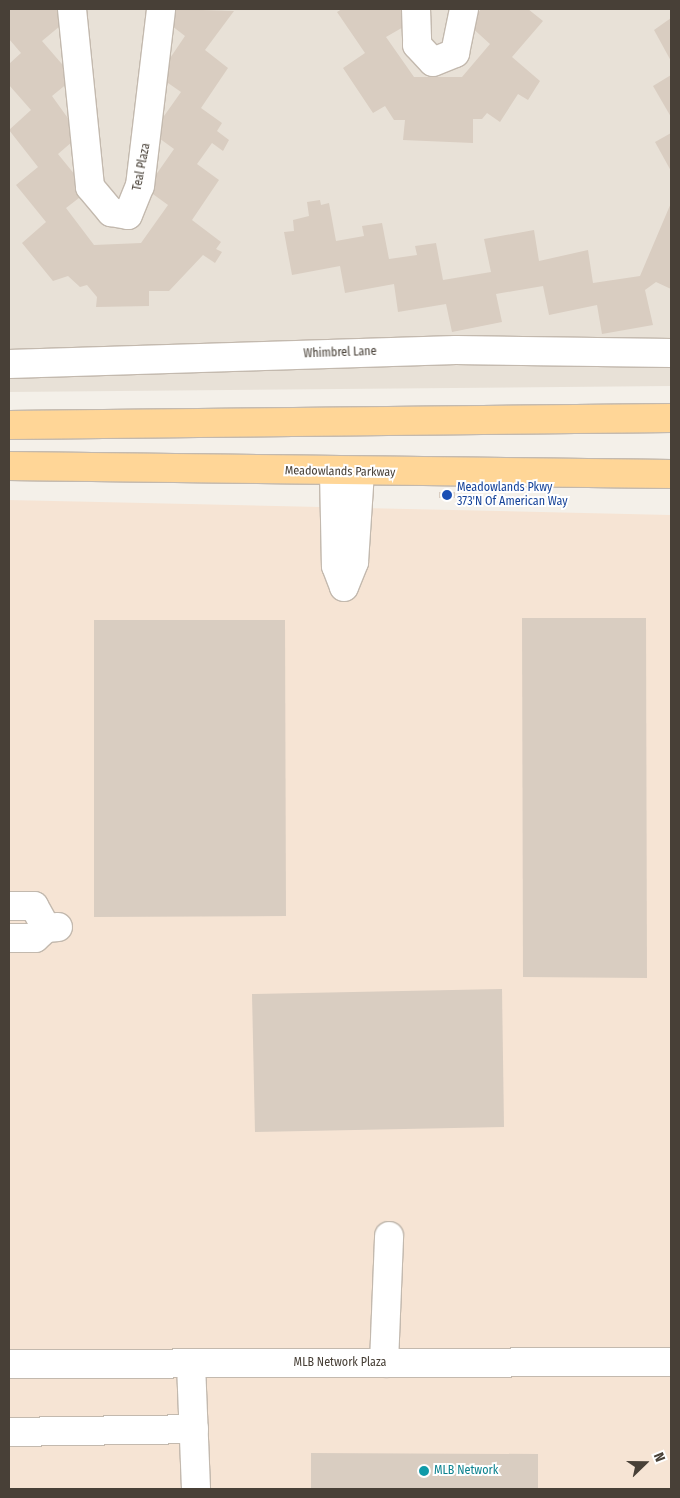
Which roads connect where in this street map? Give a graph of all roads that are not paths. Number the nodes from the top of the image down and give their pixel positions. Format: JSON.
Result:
{"nodes":[{"id":1,"x":72,"y":9,"type":"edge"},
{"id":2,"x":161,"y":9,"type":"edge"},
{"id":3,"x":416,"y":9,"type":"edge"},
{"id":4,"x":464,"y":9,"type":"edge"},
{"id":5,"x":671,"y":353,"type":"edge"},
{"id":6,"x":9,"y":364,"type":"edge"},
{"id":7,"x":671,"y":418,"type":"edge"},
{"id":8,"x":9,"y":425,"type":"edge"},
{"id":9,"x":9,"y":466,"type":"edge"},
{"id":10,"x":671,"y":474,"type":"edge"},
{"id":11,"x":9,"y":906,"type":"edge"},
{"id":12,"x":9,"y":938,"type":"edge"},
{"id":13,"x":390,"y":1236,"type":"dead end"},
{"id":14,"x":671,"y":1362,"type":"edge"},
{"id":15,"x":384,"y":1363,"type":"junction"},
{"id":16,"x":9,"y":1364,"type":"edge"},
{"id":17,"x":191,"y":1364,"type":"junction"},
{"id":18,"x":194,"y":1429,"type":"junction"},
{"id":19,"x":9,"y":1432,"type":"edge"},
{"id":20,"x":196,"y":1489,"type":"edge"}],
"edges":[{"from":1,"to":2,"type":"street","name":"Teal Plaza"},
{"from":3,"to":4,"type":"street"},
{"from":5,"to":6,"type":"street","name":"Whimbrel Lane"},
{"from":7,"to":8,"type":"main road"},
{"from":9,"to":10,"type":"main road","name":"Meadowlands Parkway"},
{"from":11,"to":12,"type":"street"},
{"from":13,"to":15,"type":"street"},
{"from":14,"to":15,"type":"street","name":"MLB Network Plaza"},
{"from":15,"to":17,"type":"street","name":"MLB Network Plaza"},
{"from":16,"to":17,"type":"street","name":"MLB Network Plaza"},
{"from":17,"to":18,"type":"street"},
{"from":18,"to":19,"type":"street"},
{"from":18,"to":20,"type":"street"}]}
